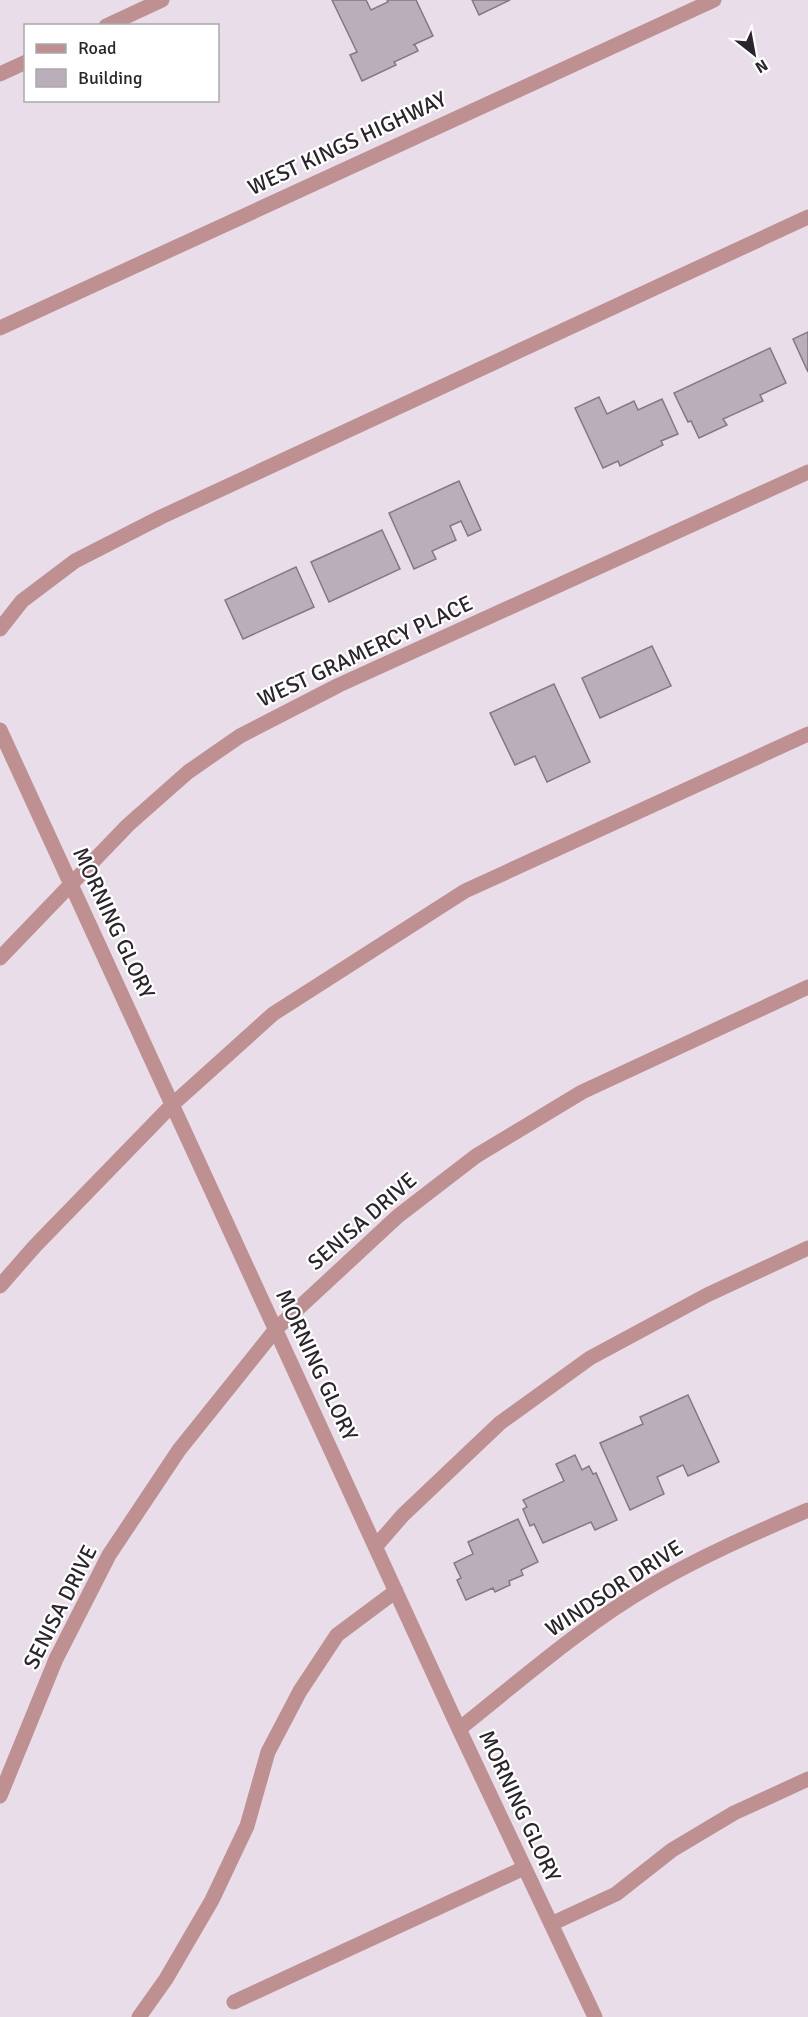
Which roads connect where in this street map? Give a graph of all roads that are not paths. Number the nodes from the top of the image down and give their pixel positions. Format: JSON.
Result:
{"nodes":[{"id":1,"x":162,"y":0,"type":"edge"},
{"id":2,"x":714,"y":0,"type":"edge"},
{"id":3,"x":110,"y":24,"type":"edge"},
{"id":4,"x":24,"y":63,"type":"edge"},
{"id":5,"x":0,"y":74,"type":"edge"},
{"id":6,"x":808,"y":217,"type":"edge"},
{"id":7,"x":0,"y":328,"type":"edge"},
{"id":8,"x":808,"y":472,"type":"edge"},
{"id":9,"x":0,"y":629,"type":"edge"},
{"id":10,"x":0,"y":730,"type":"edge"},
{"id":11,"x":808,"y":734,"type":"edge"},
{"id":12,"x":71,"y":883,"type":"junction"},
{"id":13,"x":0,"y":958,"type":"edge"},
{"id":14,"x":808,"y":987,"type":"edge"},
{"id":15,"x":173,"y":1104,"type":"junction"},
{"id":16,"x":808,"y":1248,"type":"edge"},
{"id":17,"x":0,"y":1286,"type":"edge"},
{"id":18,"x":276,"y":1329,"type":"junction"},
{"id":19,"x":808,"y":1510,"type":"edge"},
{"id":20,"x":376,"y":1546,"type":"junction"},
{"id":21,"x":396,"y":1591,"type":"junction"},
{"id":22,"x":459,"y":1730,"type":"junction"},
{"id":23,"x":808,"y":1779,"type":"edge"},
{"id":24,"x":0,"y":1796,"type":"edge"},
{"id":25,"x":524,"y":1868,"type":"junction"},
{"id":26,"x":551,"y":1924,"type":"junction"},
{"id":27,"x":234,"y":2002,"type":"dead end"},
{"id":28,"x":139,"y":2017,"type":"edge"},
{"id":29,"x":595,"y":2017,"type":"edge"}],
"edges":[{"from":1,"to":3,"type":"street"},
{"from":2,"to":7,"type":"street","name":"WEST KINGS HIGHWAY"},
{"from":4,"to":5,"type":"street"},
{"from":6,"to":9,"type":"street"},
{"from":8,"to":12,"type":"street","name":"WEST GRAMERCY PLACE"},
{"from":10,"to":12,"type":"street","name":"MORNING GLORY"},
{"from":11,"to":15,"type":"street"},
{"from":12,"to":13,"type":"street","name":"WEST GRAMERCY PLACE"},
{"from":12,"to":15,"type":"street","name":"MORNING GLORY"},
{"from":14,"to":18,"type":"street","name":"SENISA DRIVE"},
{"from":15,"to":17,"type":"street"},
{"from":15,"to":18,"type":"street","name":"MORNING GLORY"},
{"from":16,"to":20,"type":"street"},
{"from":18,"to":20,"type":"street","name":"MORNING GLORY"},
{"from":18,"to":24,"type":"street","name":"SENISA DRIVE"},
{"from":19,"to":22,"type":"street","name":"WINDSOR DRIVE"},
{"from":20,"to":21,"type":"street","name":"MORNING GLORY"},
{"from":21,"to":22,"type":"street","name":"MORNING GLORY"},
{"from":21,"to":28,"type":"street"},
{"from":22,"to":25,"type":"street","name":"MORNING GLORY"},
{"from":23,"to":26,"type":"street"},
{"from":25,"to":26,"type":"street","name":"MORNING GLORY"},
{"from":25,"to":27,"type":"street"},
{"from":26,"to":29,"type":"street","name":"MORNING GLORY"}]}
